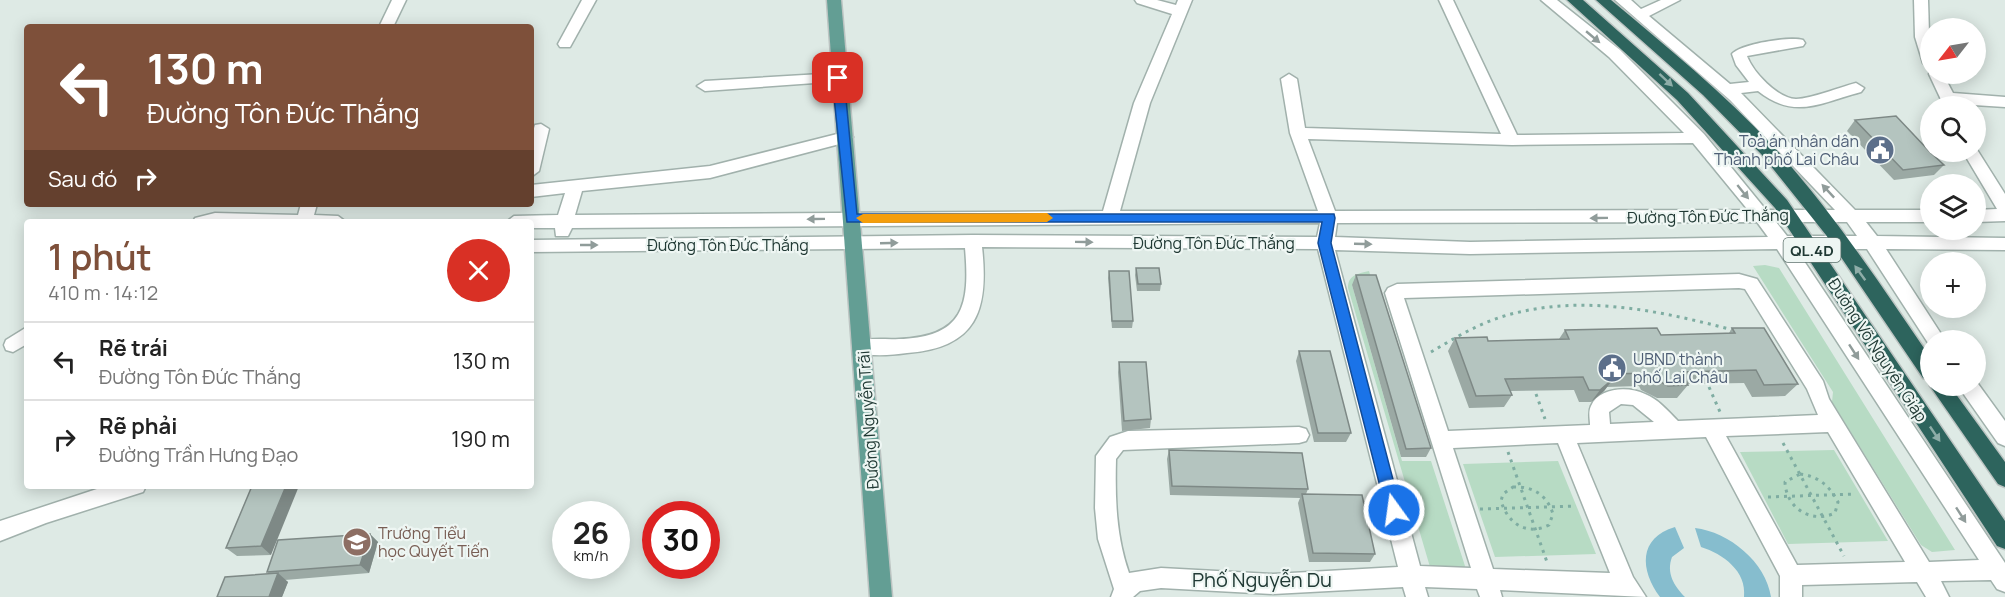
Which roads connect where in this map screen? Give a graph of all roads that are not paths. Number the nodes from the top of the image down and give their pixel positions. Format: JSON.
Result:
{"nodes":[{"id":1,"x":399,"y":0,"type":"edge"},
{"id":2,"x":590,"y":0,"type":"edge"},
{"id":3,"x":834,"y":0,"type":"edge"},
{"id":4,"x":1142,"y":0,"type":"edge"},
{"id":5,"x":1446,"y":0,"type":"edge"},
{"id":6,"x":1548,"y":0,"type":"edge"},
{"id":7,"x":1574,"y":0,"type":"edge"},
{"id":8,"x":1603,"y":0,"type":"edge"},
{"id":9,"x":1622,"y":0,"type":"edge"},
{"id":10,"x":1673,"y":0,"type":"edge"},
{"id":11,"x":1921,"y":0,"type":"edge"},
{"id":12,"x":1182,"y":5,"type":"edge"},
{"id":13,"x":1639,"y":15,"type":"junction"},
{"id":14,"x":1921,"y":18,"type":"edge"},
{"id":15,"x":387,"y":24,"type":"edge"},
{"id":16,"x":1798,"y":43,"type":"dead end"},
{"id":17,"x":565,"y":44,"type":"dead end"},
{"id":18,"x":838,"y":78,"type":"junction"},
{"id":19,"x":1289,"y":79,"type":"dead end"},
{"id":20,"x":705,"y":86,"type":"dead end"},
{"id":21,"x":1761,"y":86,"type":"junction"},
{"id":22,"x":1857,"y":88,"type":"dead end"},
{"id":23,"x":1728,"y":89,"type":"junction"},
{"id":24,"x":1986,"y":102,"type":"edge"},
{"id":25,"x":2005,"y":102,"type":"edge"},
{"id":26,"x":541,"y":129,"type":"dead end"},
{"id":27,"x":1298,"y":134,"type":"junction"},
{"id":28,"x":844,"y":136,"type":"junction"},
{"id":29,"x":1698,"y":138,"type":"junction"},
{"id":30,"x":1512,"y":140,"type":"junction"},
{"id":31,"x":534,"y":158,"type":"edge"},
{"id":32,"x":1977,"y":162,"type":"edge"},
{"id":33,"x":575,"y":186,"type":"junction"},
{"id":34,"x":534,"y":191,"type":"edge"},
{"id":35,"x":2005,"y":208,"type":"edge"},
{"id":36,"x":1789,"y":215,"type":"junction"},
{"id":37,"x":1762,"y":216,"type":"junction"},
{"id":38,"x":1819,"y":216,"type":"junction"},
{"id":39,"x":1851,"y":216,"type":"junction"},
{"id":40,"x":1920,"y":216,"type":"edge"},
{"id":41,"x":1986,"y":216,"type":"edge"},
{"id":42,"x":2005,"y":216,"type":"edge"},
{"id":43,"x":851,"y":218,"type":"junction"},
{"id":44,"x":1110,"y":218,"type":"junction"},
{"id":45,"x":1329,"y":218,"type":"junction"},
{"id":46,"x":534,"y":222,"type":"edge"},
{"id":47,"x":565,"y":222,"type":"junction"},
{"id":48,"x":973,"y":241,"type":"junction"},
{"id":49,"x":1838,"y":242,"type":"junction"},
{"id":50,"x":1872,"y":242,"type":"junction"},
{"id":51,"x":1325,"y":243,"type":"junction"},
{"id":52,"x":1807,"y":243,"type":"junction"},
{"id":53,"x":854,"y":244,"type":"junction"},
{"id":54,"x":1783,"y":244,"type":"junction"},
{"id":55,"x":2005,"y":244,"type":"edge"},
{"id":56,"x":534,"y":246,"type":"edge"},
{"id":57,"x":557,"y":246,"type":"junction"},
{"id":58,"x":1929,"y":330,"type":"edge"},
{"id":59,"x":863,"y":346,"type":"junction"},
{"id":60,"x":1920,"y":358,"type":"edge"},
{"id":61,"x":1947,"y":396,"type":"edge"},
{"id":62,"x":1975,"y":396,"type":"edge"},
{"id":63,"x":1833,"y":423,"type":"junction"},
{"id":64,"x":1719,"y":428,"type":"junction"},
{"id":65,"x":1673,"y":430,"type":"junction"},
{"id":66,"x":1601,"y":433,"type":"junction"},
{"id":67,"x":1299,"y":435,"type":"dead end"},
{"id":68,"x":1557,"y":435,"type":"junction"},
{"id":69,"x":2005,"y":437,"type":"edge"},
{"id":70,"x":1442,"y":440,"type":"junction"},
{"id":71,"x":2005,"y":478,"type":"edge"},
{"id":72,"x":126,"y":489,"type":"edge"},
{"id":73,"x":0,"y":531,"type":"edge"},
{"id":74,"x":2005,"y":539,"type":"edge"},
{"id":75,"x":1923,"y":572,"type":"junction"},
{"id":76,"x":1791,"y":575,"type":"junction"},
{"id":77,"x":2001,"y":576,"type":"edge"},
{"id":78,"x":1414,"y":587,"type":"edge"},
{"id":79,"x":1488,"y":588,"type":"edge"},
{"id":80,"x":1274,"y":590,"type":"edge"},
{"id":81,"x":1630,"y":590,"type":"edge"},
{"id":82,"x":1123,"y":593,"type":"edge"},
{"id":83,"x":881,"y":597,"type":"edge"},
{"id":84,"x":1791,"y":597,"type":"edge"},
{"id":85,"x":1938,"y":597,"type":"edge"}],
"edges":[{"from":1,"to":15,"type":"street"},
{"from":2,"to":17,"type":"street"},
{"from":3,"to":18,"type":"main road","name":"Đường Nguyễn Trãi"},
{"from":4,"to":12,"type":"street"},
{"from":5,"to":30,"type":"street"},
{"from":6,"to":29,"type":"street","name":"Đường Võ Nguyên Giáp","one_way":true},
{"from":7,"to":36,"type":"highway","name":"Đường Võ Nguyên Giáp","number":"QL.4D","one_way":true},
{"from":8,"to":38,"type":"highway","name":"Đường Võ Nguyên Giáp","number":"QL.4D"},
{"from":9,"to":13,"type":"street"},
{"from":10,"to":13,"type":"street"},
{"from":11,"to":14,"type":"street"},
{"from":12,"to":44,"type":"street"},
{"from":13,"to":23,"type":"street"},
{"from":16,"to":21,"type":"street"},
{"from":18,"to":20,"type":"street"},
{"from":18,"to":28,"type":"main road","name":"Đường Nguyễn Trãi"},
{"from":19,"to":27,"type":"street"},
{"from":21,"to":22,"type":"street"},
{"from":21,"to":23,"type":"street"},
{"from":39,"to":23,"type":"street","one_way":true},
{"from":24,"to":25,"type":"street"},
{"from":26,"to":31,"type":"street"},
{"from":27,"to":30,"type":"street"},
{"from":27,"to":45,"type":"street"},
{"from":28,"to":33,"type":"street"},
{"from":28,"to":43,"type":"main road","name":"Đường Nguyễn Trãi"},
{"from":29,"to":30,"type":"street"},
{"from":29,"to":37,"type":"street","name":"Đường Võ Nguyên Giáp","one_way":true},
{"from":32,"to":35,"type":"street"},
{"from":33,"to":34,"type":"street"},
{"from":33,"to":47,"type":"street"},
{"from":36,"to":37,"type":"street","name":"Đường Tôn Đức Thắng"},
{"from":36,"to":38,"type":"street","name":"Đường Tôn Đức Thắng"},
{"from":36,"to":52,"type":"highway","name":"Đường Võ Nguyên Giáp","number":"QL.4D"},
{"from":37,"to":45,"type":"street","name":"Đường Tôn Đức Thắng","one_way":true},
{"from":37,"to":54,"type":"street","name":"Đường Võ Nguyên Giáp"},
{"from":38,"to":39,"type":"street","name":"Đường Tôn Đức Thắng"},
{"from":38,"to":49,"type":"highway","name":"Đường Võ Nguyên Giáp","number":"QL.4D"},
{"from":39,"to":40,"type":"street","name":"Đường Tôn Đức Thắng"},
{"from":39,"to":50,"type":"street"},
{"from":41,"to":42,"type":"street"},
{"from":43,"to":44,"type":"street","name":"Đường Tôn Đức Thắng"},
{"from":43,"to":47,"type":"street","name":"Đường Tôn Đức Thắng","one_way":true},
{"from":43,"to":53,"type":"main road","name":"Đường Nguyễn Trãi"},
{"from":44,"to":45,"type":"street","name":"Đường Tôn Đức Thắng"},
{"from":45,"to":51,"type":"street"},
{"from":46,"to":47,"type":"street","name":"Đường Tôn Đức Thắng"},
{"from":47,"to":57,"type":"street"},
{"from":48,"to":51,"type":"street","name":"Đường Tôn Đức Thắng","one_way":true},
{"from":53,"to":48,"type":"street","name":"Đường Tôn Đức Thắng","one_way":true},
{"from":48,"to":59,"type":"street"},
{"from":49,"to":50,"type":"street","name":"Đường Tôn Đức Thắng"},
{"from":49,"to":52,"type":"street","name":"Đường Tôn Đức Thắng"},
{"from":60,"to":49,"type":"highway","name":"Đường Võ Nguyên Giáp","number":"QL.4D","one_way":true},
{"from":50,"to":55,"type":"street","name":"Đường Tôn Đức Thắng"},
{"from":50,"to":58,"type":"street"},
{"from":51,"to":54,"type":"street","name":"Đường Tôn Đức Thắng","one_way":true},
{"from":51,"to":78,"type":"street"},
{"from":52,"to":54,"type":"street","name":"Đường Tôn Đức Thắng"},
{"from":52,"to":74,"type":"highway","name":"Đường Võ Nguyên Giáp","number":"QL.4D","one_way":true},
{"from":57,"to":53,"type":"street","name":"Đường Tôn Đức Thắng","one_way":true},
{"from":53,"to":59,"type":"main road","name":"Đường Nguyễn Trãi"},
{"from":54,"to":77,"type":"street","name":"Đường Võ Nguyên Giáp","one_way":true},
{"from":56,"to":57,"type":"street","name":"Đường Tôn Đức Thắng"},
{"from":59,"to":83,"type":"main road","name":"Đường Nguyễn Trãi"},
{"from":61,"to":71,"type":"highway","name":"Đường Võ Nguyên Giáp"},
{"from":62,"to":69,"type":"street"},
{"from":63,"to":64,"type":"street"},
{"from":63,"to":70,"type":"street"},
{"from":63,"to":75,"type":"street"},
{"from":64,"to":65,"type":"street"},
{"from":64,"to":76,"type":"street"},
{"from":65,"to":66,"type":"street"},
{"from":65,"to":66,"type":"street"},
{"from":66,"to":68,"type":"street"},
{"from":67,"to":82,"type":"street"},
{"from":68,"to":70,"type":"street"},
{"from":68,"to":81,"type":"street"},
{"from":70,"to":79,"type":"street"},
{"from":72,"to":73,"type":"street"},
{"from":75,"to":76,"type":"street"},
{"from":75,"to":77,"type":"street"},
{"from":75,"to":85,"type":"street"},
{"from":76,"to":84,"type":"street"},
{"from":78,"to":79,"type":"street","name":"Phố Nguyễn Du"},
{"from":78,"to":80,"type":"street","name":"Phố Nguyễn Du"},
{"from":79,"to":81,"type":"street","name":"Phố Nguyễn Du"},
{"from":80,"to":82,"type":"street","name":"Phố Nguyễn Du"}]}
